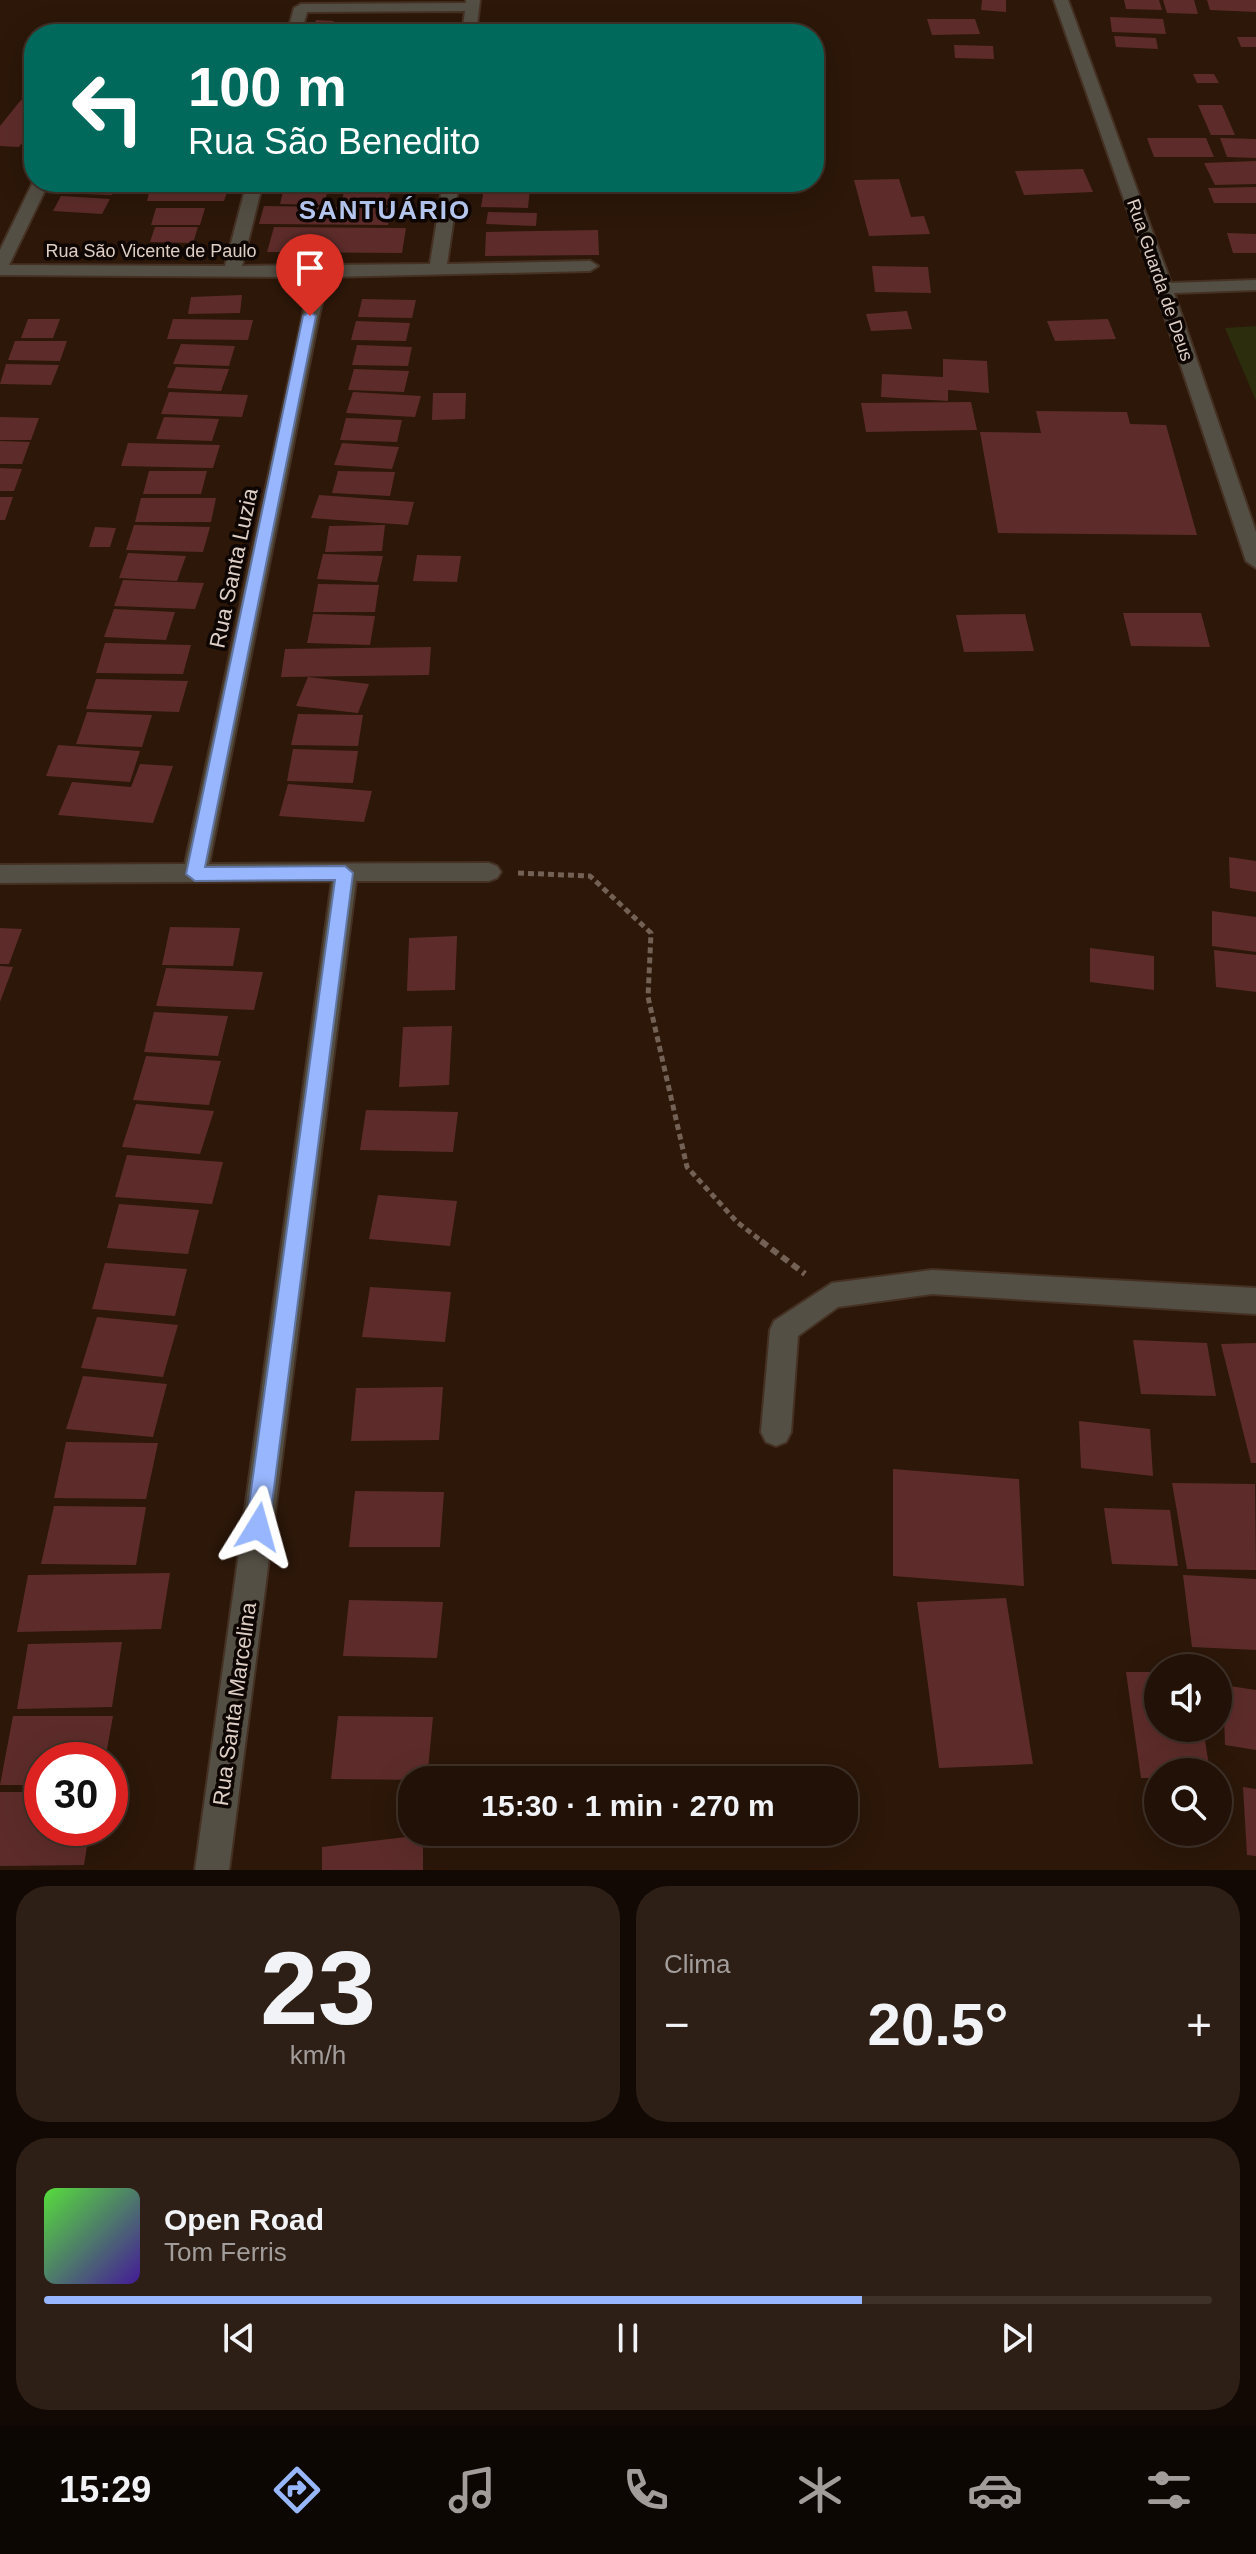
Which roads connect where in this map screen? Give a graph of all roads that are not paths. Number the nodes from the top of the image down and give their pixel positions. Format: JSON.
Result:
{"nodes":[{"id":1,"x":1061,"y":0,"type":"edge"},
{"id":2,"x":472,"y":3,"type":"edge"},
{"id":3,"x":297,"y":24,"type":"edge"},
{"id":4,"x":470,"y":24,"type":"edge"},
{"id":5,"x":36,"y":192,"type":"edge"},
{"id":6,"x":252,"y":192,"type":"edge"},
{"id":7,"x":450,"y":192,"type":"edge"},
{"id":8,"x":590,"y":266,"type":"dead end"},
{"id":9,"x":0,"y":269,"type":"edge"},
{"id":10,"x":438,"y":269,"type":"junction"},
{"id":11,"x":232,"y":271,"type":"junction"},
{"id":12,"x":321,"y":272,"type":"junction"},
{"id":13,"x":1256,"y":285,"type":"edge"},
{"id":14,"x":1164,"y":288,"type":"junction"},
{"id":15,"x":1256,"y":561,"type":"edge"},
{"id":16,"x":489,"y":872,"type":"road end"},
{"id":17,"x":345,"y":873,"type":"junction"},
{"id":18,"x":0,"y":874,"type":"edge"},
{"id":19,"x":195,"y":874,"type":"junction"},
{"id":20,"x":1256,"y":1301,"type":"edge"},
{"id":21,"x":776,"y":1432,"type":"dead end"},
{"id":22,"x":212,"y":1870,"type":"edge"}],
"edges":[{"from":1,"to":14,"type":"street","name":"Rua Guarda de Deus"},
{"from":2,"to":3,"type":"street"},
{"from":2,"to":4,"type":"street"},
{"from":5,"to":9,"type":"street"},
{"from":6,"to":11,"type":"street"},
{"from":7,"to":10,"type":"street"},
{"from":8,"to":10,"type":"street","name":"Rua São Vicente de Paulo"},
{"from":9,"to":11,"type":"street","name":"Rua São Vicente de Paulo"},
{"from":10,"to":12,"type":"street","name":"Rua São Vicente de Paulo"},
{"from":11,"to":12,"type":"street","name":"Rua São Vicente de Paulo"},
{"from":12,"to":19,"type":"street","name":"Rua Santa Luzia"},
{"from":13,"to":14,"type":"street"},
{"from":14,"to":15,"type":"street","name":"Rua Guarda de Deus"},
{"from":16,"to":17,"type":"street"},
{"from":17,"to":19,"type":"street"},
{"from":17,"to":22,"type":"street","name":"Rua Santa Marcelina"},
{"from":18,"to":19,"type":"street"},
{"from":20,"to":21,"type":"street"}]}
